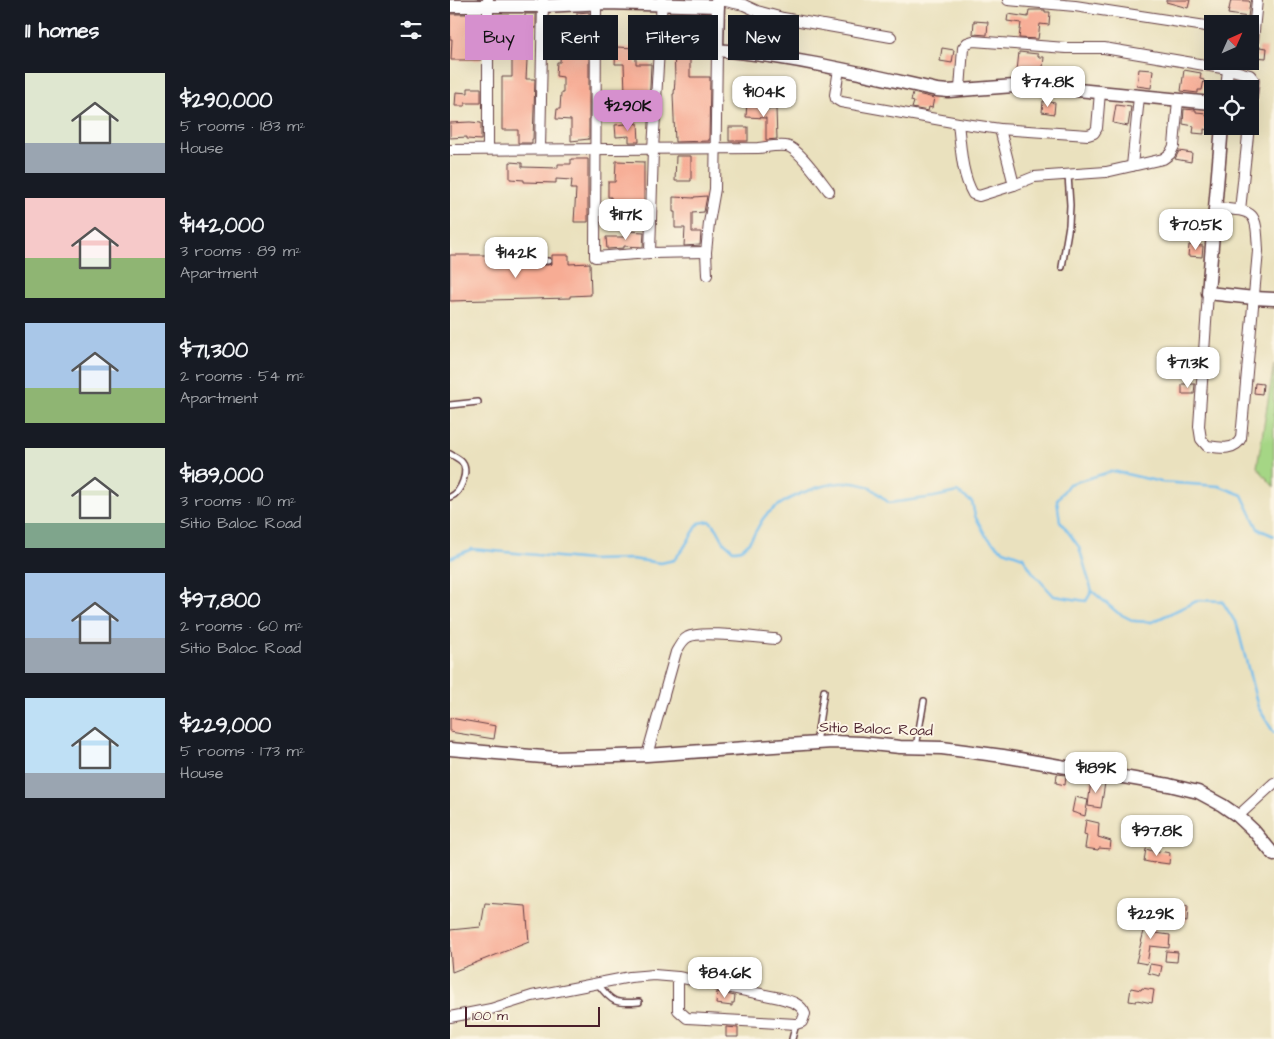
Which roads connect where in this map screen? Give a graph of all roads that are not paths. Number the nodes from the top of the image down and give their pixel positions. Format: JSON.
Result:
{"nodes":[{"id":1,"x":1008,"y":0,"type":"edge"},
{"id":2,"x":1257,"y":0,"type":"edge"},
{"id":3,"x":601,"y":2,"type":"edge"},
{"id":4,"x":662,"y":2,"type":"edge"},
{"id":5,"x":725,"y":2,"type":"edge"},
{"id":6,"x":488,"y":3,"type":"edge"},
{"id":7,"x":543,"y":3,"type":"edge"},
{"id":8,"x":450,"y":6,"type":"edge"},
{"id":9,"x":1255,"y":15,"type":"edge"},
{"id":10,"x":1204,"y":26,"type":"edge"},
{"id":11,"x":891,"y":37,"type":"dead end"},
{"id":12,"x":718,"y":44,"type":"edge"},
{"id":13,"x":718,"y":50,"type":"edge"},
{"id":14,"x":717,"y":60,"type":"edge"},
{"id":15,"x":1204,"y":65,"type":"edge"},
{"id":16,"x":839,"y":68,"type":"junction"},
{"id":17,"x":1232,"y":70,"type":"edge"},
{"id":18,"x":1254,"y":80,"type":"edge"},
{"id":19,"x":960,"y":90,"type":"junction"},
{"id":20,"x":1100,"y":92,"type":"junction"},
{"id":21,"x":1139,"y":96,"type":"junction"},
{"id":22,"x":1178,"y":100,"type":"junction"},
{"id":23,"x":1204,"y":102,"type":"edge"},
{"id":24,"x":958,"y":123,"type":"junction"},
{"id":25,"x":1000,"y":129,"type":"junction"},
{"id":26,"x":1221,"y":135,"type":"edge"},
{"id":27,"x":1248,"y":135,"type":"edge"},
{"id":28,"x":716,"y":147,"type":"junction"},
{"id":29,"x":488,"y":149,"type":"junction"},
{"id":30,"x":540,"y":149,"type":"junction"},
{"id":31,"x":596,"y":149,"type":"junction"},
{"id":32,"x":653,"y":149,"type":"junction"},
{"id":33,"x":450,"y":150,"type":"edge"},
{"id":34,"x":1132,"y":166,"type":"junction"},
{"id":35,"x":1068,"y":174,"type":"junction"},
{"id":36,"x":1014,"y":185,"type":"junction"},
{"id":37,"x":829,"y":191,"type":"dead end"},
{"id":38,"x":1215,"y":208,"type":"junction"},
{"id":39,"x":1240,"y":210,"type":"junction"},
{"id":40,"x":706,"y":252,"type":"junction"},
{"id":41,"x":650,"y":253,"type":"junction"},
{"id":42,"x":496,"y":259,"type":"dead end"},
{"id":43,"x":548,"y":260,"type":"dead end"},
{"id":44,"x":1062,"y":267,"type":"dead end"},
{"id":45,"x":707,"y":275,"type":"dead end"},
{"id":46,"x":1208,"y":293,"type":"junction"},
{"id":47,"x":1254,"y":298,"type":"junction"},
{"id":48,"x":1274,"y":299,"type":"edge"},
{"id":49,"x":478,"y":402,"type":"dead end"},
{"id":50,"x":450,"y":405,"type":"edge"},
{"id":51,"x":450,"y":454,"type":"edge"},
{"id":52,"x":450,"y":497,"type":"edge"},
{"id":53,"x":775,"y":639,"type":"dead end"},
{"id":54,"x":824,"y":691,"type":"dead end"},
{"id":55,"x":924,"y":701,"type":"dead end"},
{"id":56,"x":816,"y":743,"type":"junction"},
{"id":57,"x":916,"y":747,"type":"junction"},
{"id":58,"x":450,"y":749,"type":"edge"},
{"id":59,"x":647,"y":755,"type":"junction"},
{"id":60,"x":1274,"y":783,"type":"edge"},
{"id":61,"x":1238,"y":816,"type":"junction"},
{"id":62,"x":1274,"y":855,"type":"edge"},
{"id":63,"x":678,"y":977,"type":"junction"},
{"id":64,"x":598,"y":984,"type":"junction"},
{"id":65,"x":639,"y":1002,"type":"dead end"},
{"id":66,"x":450,"y":1017,"type":"edge"},
{"id":67,"x":796,"y":1024,"type":"junction"},
{"id":68,"x":792,"y":1039,"type":"edge"}],
"edges":[{"from":1,"to":10,"type":"street"},
{"from":2,"to":9,"type":"street"},
{"from":3,"to":4,"type":"street"},
{"from":3,"to":7,"type":"street"},
{"from":3,"to":31,"type":"street"},
{"from":4,"to":5,"type":"street"},
{"from":4,"to":32,"type":"street"},
{"from":5,"to":11,"type":"street"},
{"from":5,"to":12,"type":"street"},
{"from":6,"to":7,"type":"street"},
{"from":6,"to":8,"type":"street"},
{"from":6,"to":29,"type":"street"},
{"from":7,"to":30,"type":"street"},
{"from":13,"to":16,"type":"street"},
{"from":14,"to":28,"type":"street"},
{"from":15,"to":19,"type":"street"},
{"from":16,"to":19,"type":"street"},
{"from":16,"to":24,"type":"street"},
{"from":17,"to":18,"type":"street"},
{"from":19,"to":20,"type":"street"},
{"from":20,"to":21,"type":"street"},
{"from":20,"to":25,"type":"street"},
{"from":21,"to":22,"type":"street"},
{"from":21,"to":34,"type":"street"},
{"from":22,"to":23,"type":"street"},
{"from":22,"to":34,"type":"street"},
{"from":24,"to":25,"type":"street"},
{"from":24,"to":36,"type":"street"},
{"from":25,"to":36,"type":"street"},
{"from":26,"to":38,"type":"street"},
{"from":27,"to":39,"type":"street"},
{"from":28,"to":32,"type":"street"},
{"from":28,"to":37,"type":"street"},
{"from":28,"to":40,"type":"street"},
{"from":29,"to":30,"type":"street"},
{"from":29,"to":33,"type":"street"},
{"from":30,"to":31,"type":"street"},
{"from":31,"to":32,"type":"street"},
{"from":31,"to":41,"type":"street"},
{"from":32,"to":41,"type":"street"},
{"from":34,"to":35,"type":"street"},
{"from":35,"to":36,"type":"street"},
{"from":35,"to":44,"type":"lane"},
{"from":38,"to":39,"type":"street"},
{"from":38,"to":46,"type":"street"},
{"from":39,"to":47,"type":"street"},
{"from":40,"to":41,"type":"street"},
{"from":40,"to":45,"type":"street"},
{"from":42,"to":43,"type":"lane"},
{"from":46,"to":47,"type":"street"},
{"from":46,"to":47,"type":"street"},
{"from":47,"to":48,"type":"street"},
{"from":49,"to":50,"type":"lane"},
{"from":51,"to":52,"type":"lane"},
{"from":53,"to":59,"type":"street"},
{"from":54,"to":56,"type":"lane"},
{"from":55,"to":57,"type":"lane"},
{"from":56,"to":57,"type":"street","name":"Sitio Baloc Road"},
{"from":56,"to":59,"type":"street","name":"Sitio Baloc Road"},
{"from":57,"to":61,"type":"street","name":"Sitio Baloc Road"},
{"from":58,"to":59,"type":"street","name":"Sitio Baloc Road"},
{"from":60,"to":61,"type":"street"},
{"from":61,"to":62,"type":"street","name":"Sitio Baloc Road"},
{"from":63,"to":64,"type":"street"},
{"from":63,"to":67,"type":"street"},
{"from":63,"to":67,"type":"street"},
{"from":64,"to":65,"type":"lane"},
{"from":64,"to":66,"type":"street"},
{"from":67,"to":68,"type":"lane"}]}
